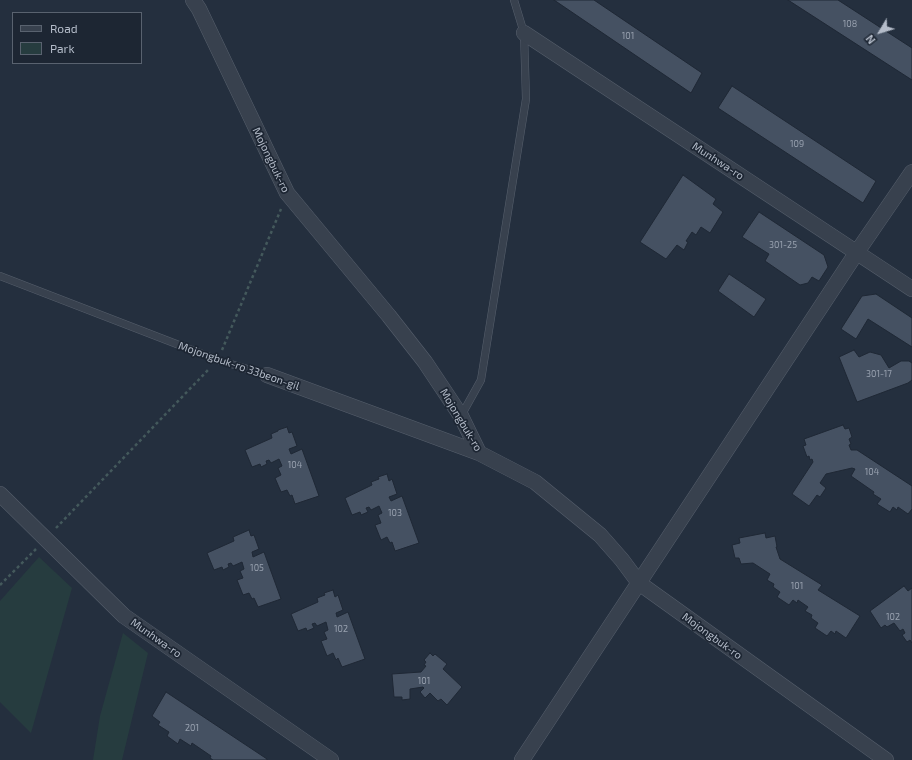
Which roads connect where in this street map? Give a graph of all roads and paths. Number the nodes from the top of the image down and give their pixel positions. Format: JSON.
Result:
{"nodes":[{"id":1,"x":193,"y":0,"type":"edge"},
{"id":2,"x":514,"y":0,"type":"edge"},
{"id":3,"x":524,"y":33,"type":"junction"},
{"id":4,"x":912,"y":172,"type":"edge"},
{"id":5,"x":287,"y":193,"type":"junction"},
{"id":6,"x":857,"y":252,"type":"junction"},
{"id":7,"x":0,"y":276,"type":"edge"},
{"id":8,"x":912,"y":289,"type":"edge"},
{"id":9,"x":218,"y":360,"type":"junction"},
{"id":10,"x":267,"y":375,"type":"joint"},
{"id":11,"x":461,"y":416,"type":"junction"},
{"id":12,"x":479,"y":453,"type":"junction"},
{"id":13,"x":0,"y":494,"type":"edge"},
{"id":14,"x":45,"y":539,"type":"junction"},
{"id":15,"x":639,"y":583,"type":"junction"},
{"id":16,"x":0,"y":585,"type":"edge"},
{"id":17,"x":331,"y":760,"type":"edge"},
{"id":18,"x":522,"y":760,"type":"edge"},
{"id":19,"x":886,"y":760,"type":"edge"}],
"edges":[{"from":1,"to":5,"type":"street","name":"Mojongbuk-ro"},
{"from":2,"to":3,"type":"lane"},
{"from":3,"to":6,"type":"street","name":"Munhwa-ro"},
{"from":3,"to":11,"type":"lane"},
{"from":4,"to":6,"type":"street"},
{"from":5,"to":9,"type":"path"},
{"from":5,"to":11,"type":"street","name":"Mojongbuk-ro"},
{"from":6,"to":8,"type":"street","name":"Munhwa-ro"},
{"from":6,"to":15,"type":"street"},
{"from":7,"to":9,"type":"lane","name":"Mojongbuk-ro 33beon-gil"},
{"from":9,"to":10,"type":"lane","name":"Mojongbuk-ro 33beon-gil"},
{"from":9,"to":14,"type":"path"},
{"from":10,"to":12,"type":"street","name":"Mojongbuk-ro 33beon-gil"},
{"from":11,"to":12,"type":"street","name":"Mojongbuk-ro"},
{"from":12,"to":15,"type":"street","name":"Mojongbuk-ro"},
{"from":13,"to":14,"type":"street","name":"Munhwa-ro"},
{"from":14,"to":16,"type":"path"},
{"from":14,"to":17,"type":"street","name":"Munhwa-ro"},
{"from":15,"to":18,"type":"street"},
{"from":15,"to":19,"type":"street","name":"Mojongbuk-ro"}]}
